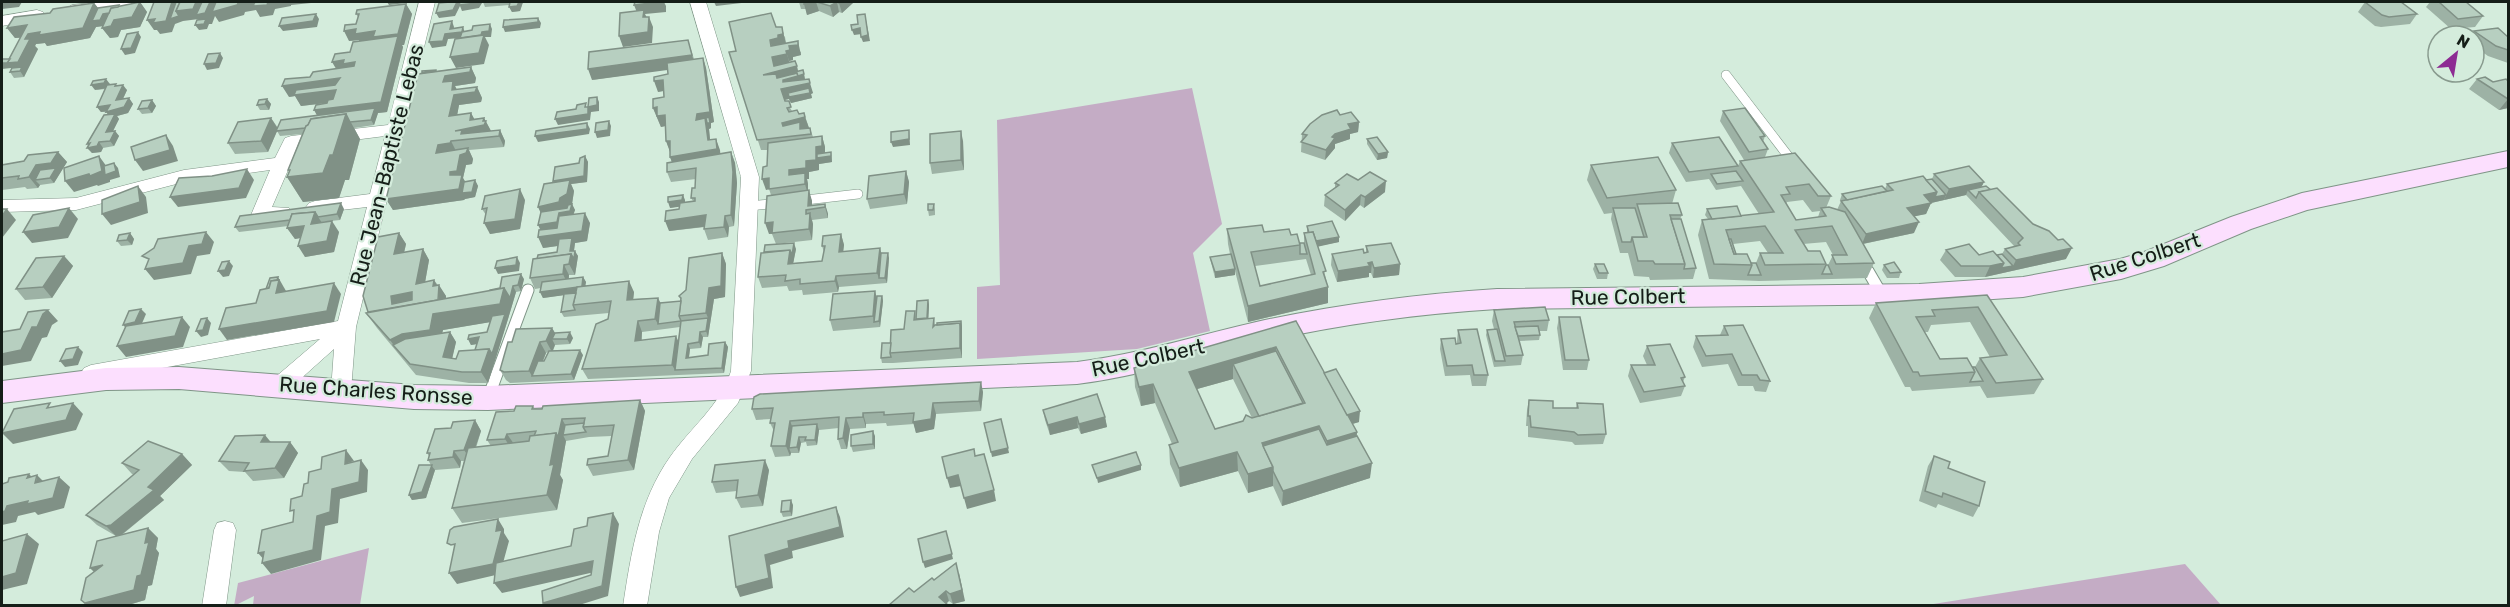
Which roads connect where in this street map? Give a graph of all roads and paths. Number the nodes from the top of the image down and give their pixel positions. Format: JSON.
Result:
{"nodes":[{"id":1,"x":130,"y":2,"type":"edge"},
{"id":2,"x":427,"y":2,"type":"edge"},
{"id":3,"x":698,"y":2,"type":"edge"},
{"id":4,"x":2,"y":21,"type":"edge"},
{"id":5,"x":1726,"y":75,"type":"dead end"},
{"id":6,"x":396,"y":129,"type":"junction"},
{"id":7,"x":2508,"y":159,"type":"edge"},
{"id":8,"x":281,"y":163,"type":"junction"},
{"id":9,"x":1799,"y":170,"type":"edge"},
{"id":10,"x":858,"y":194,"type":"dead end"},
{"id":11,"x":379,"y":199,"type":"junction"},
{"id":12,"x":2,"y":206,"type":"edge"},
{"id":13,"x":749,"y":206,"type":"junction"},
{"id":14,"x":1860,"y":255,"type":"edge"},
{"id":15,"x":528,"y":290,"type":"edge"},
{"id":16,"x":1882,"y":295,"type":"junction"},
{"id":17,"x":346,"y":327,"type":"junction"},
{"id":18,"x":279,"y":386,"type":"junction"},
{"id":19,"x":736,"y":389,"type":"junction"},
{"id":20,"x":9,"y":391,"type":"edge"},
{"id":21,"x":341,"y":391,"type":"junction"},
{"id":22,"x":488,"y":398,"type":"junction"},
{"id":23,"x":225,"y":530,"type":"dead end"},
{"id":24,"x":214,"y":606,"type":"edge"},
{"id":25,"x":634,"y":606,"type":"edge"}],
"edges":[{"from":1,"to":4,"type":"street"},
{"from":2,"to":6,"type":"street","name":"Rue Jean-Baptiste Lebas"},
{"from":3,"to":13,"type":"street"},
{"from":5,"to":9,"type":"lane"},
{"from":6,"to":8,"type":"street"},
{"from":6,"to":11,"type":"street","name":"Rue Jean-Baptiste Lebas"},
{"from":7,"to":16,"type":"main road","name":"Rue Colbert"},
{"from":8,"to":11,"type":"street"},
{"from":8,"to":12,"type":"street"},
{"from":10,"to":13,"type":"lane"},
{"from":11,"to":17,"type":"street","name":"Rue Jean-Baptiste Lebas"},
{"from":13,"to":19,"type":"street"},
{"from":14,"to":16,"type":"lane"},
{"from":15,"to":22,"type":"lane"},
{"from":16,"to":19,"type":"main road","name":"Rue Colbert"},
{"from":17,"to":18,"type":"street"},
{"from":17,"to":20,"type":"street","name":"Rue Charles Ronsse"},
{"from":17,"to":21,"type":"street","name":"Rue Jean-Baptiste Lebas"},
{"from":18,"to":20,"type":"main road","name":"Rue Charles Ronsse"},
{"from":18,"to":21,"type":"main road","name":"Rue Charles Ronsse"},
{"from":19,"to":22,"type":"main road","name":"Rue Charles Ronsse"},
{"from":19,"to":25,"type":"street"},
{"from":21,"to":22,"type":"main road","name":"Rue Charles Ronsse"},
{"from":23,"to":24,"type":"street"}]}
